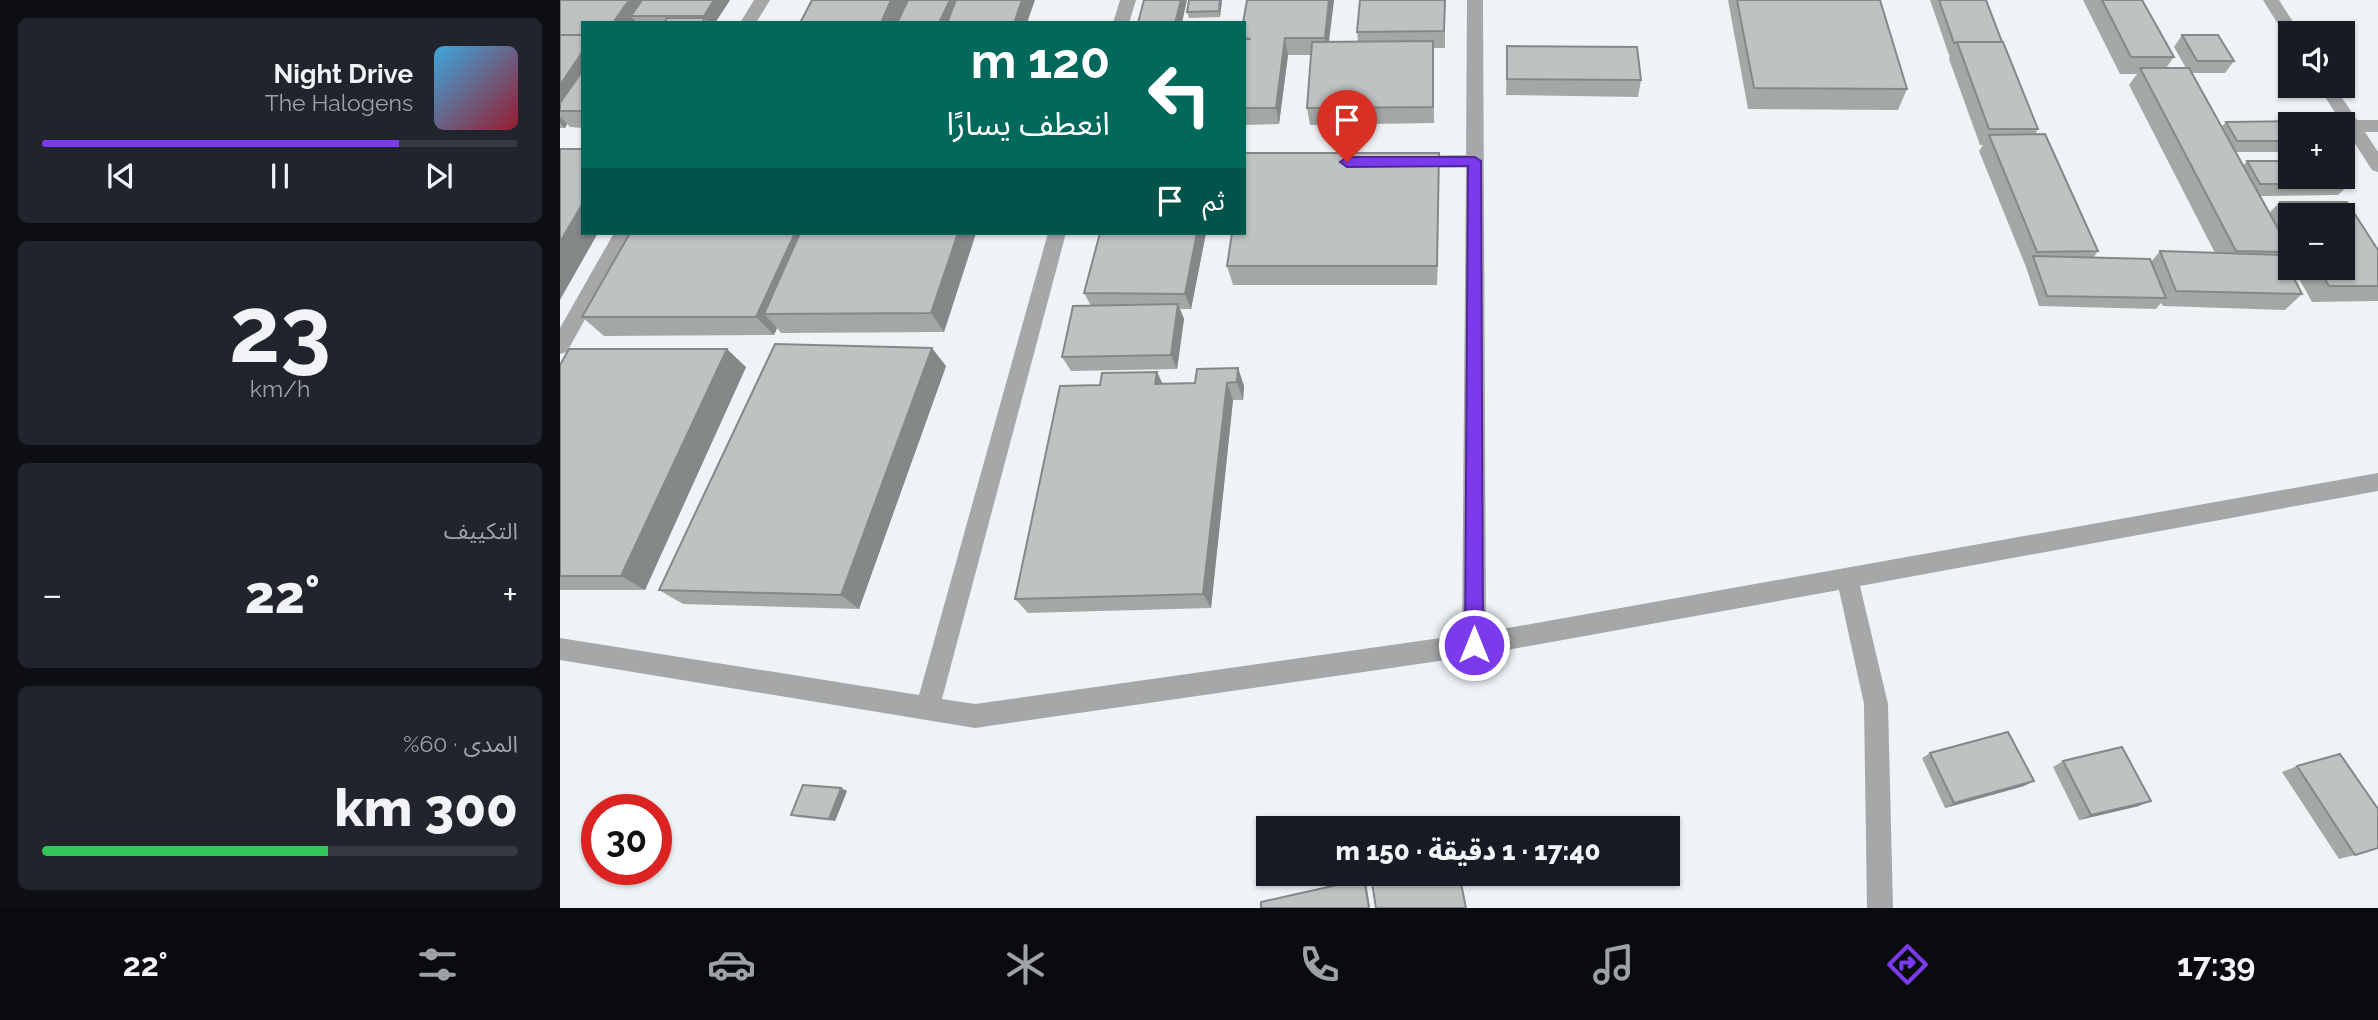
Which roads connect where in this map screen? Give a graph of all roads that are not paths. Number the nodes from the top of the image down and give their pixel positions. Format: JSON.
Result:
{"nodes":[{"id":1,"x":762,"y":0,"type":"edge"},
{"id":2,"x":1128,"y":0,"type":"edge"},
{"id":3,"x":1475,"y":0,"type":"edge"},
{"id":4,"x":2271,"y":0,"type":"edge"},
{"id":5,"x":749,"y":21,"type":"edge"},
{"id":6,"x":1122,"y":21,"type":"edge"},
{"id":7,"x":2284,"y":21,"type":"edge"},
{"id":8,"x":2378,"y":125,"type":"edge"},
{"id":9,"x":2355,"y":126,"type":"edge"},
{"id":10,"x":2355,"y":131,"type":"edge"},
{"id":11,"x":1475,"y":161,"type":"junction"},
{"id":12,"x":1394,"y":162,"type":"edge"},
{"id":13,"x":2378,"y":166,"type":"edge"},
{"id":14,"x":621,"y":235,"type":"edge"},
{"id":15,"x":1057,"y":235,"type":"edge"},
{"id":16,"x":560,"y":346,"type":"edge"},
{"id":17,"x":2378,"y":482,"type":"edge"},
{"id":18,"x":1847,"y":578,"type":"junction"},
{"id":19,"x":1474,"y":645,"type":"junction"},
{"id":20,"x":560,"y":649,"type":"edge"},
{"id":21,"x":927,"y":708,"type":"junction"},
{"id":22,"x":1880,"y":908,"type":"edge"}],
"edges":[{"from":1,"to":5,"type":"street"},
{"from":2,"to":6,"type":"street"},
{"from":3,"to":11,"type":"street"},
{"from":4,"to":7,"type":"street"},
{"from":8,"to":9,"type":"street"},
{"from":10,"to":13,"type":"street"},
{"from":11,"to":12,"type":"street"},
{"from":11,"to":19,"type":"street"},
{"from":14,"to":16,"type":"street"},
{"from":15,"to":21,"type":"street"},
{"from":17,"to":18,"type":"street"},
{"from":18,"to":19,"type":"street"},
{"from":18,"to":22,"type":"street"},
{"from":19,"to":21,"type":"street"},
{"from":20,"to":21,"type":"street"}]}
